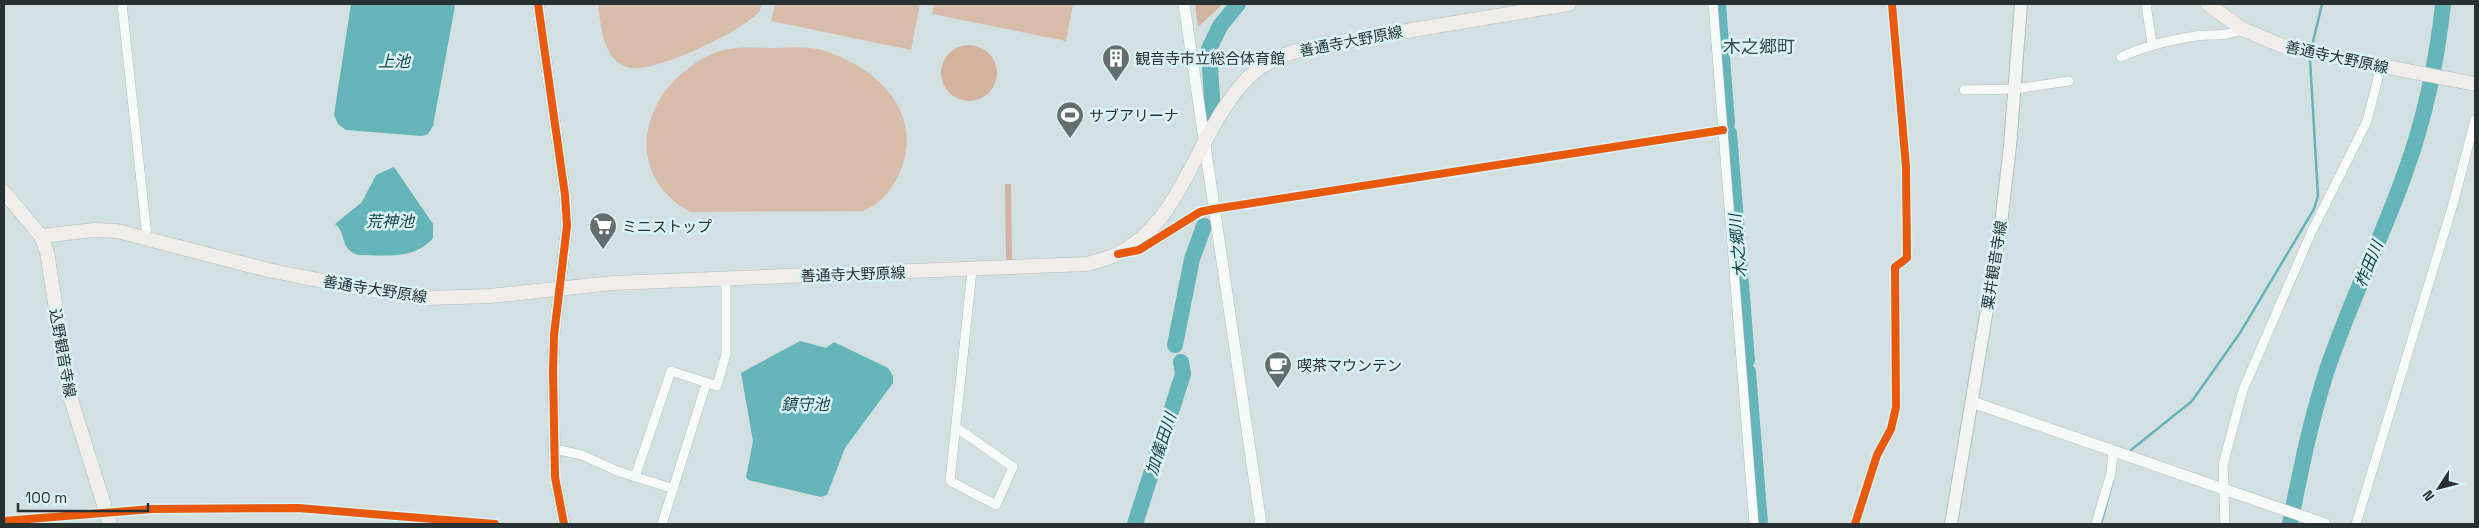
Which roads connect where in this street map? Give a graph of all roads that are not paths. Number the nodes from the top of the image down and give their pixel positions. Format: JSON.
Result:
{"nodes":[{"id":1,"x":122,"y":4,"type":"edge"},
{"id":2,"x":538,"y":4,"type":"edge"},
{"id":3,"x":1184,"y":4,"type":"edge"},
{"id":4,"x":1569,"y":4,"type":"edge"},
{"id":5,"x":1713,"y":4,"type":"edge"},
{"id":6,"x":1892,"y":4,"type":"edge"},
{"id":7,"x":2020,"y":4,"type":"edge"},
{"id":8,"x":2146,"y":4,"type":"edge"},
{"id":9,"x":2208,"y":4,"type":"edge"},
{"id":10,"x":2242,"y":29,"type":"junction"},
{"id":11,"x":2152,"y":44,"type":"junction"},
{"id":12,"x":2120,"y":57,"type":"dead end"},
{"id":13,"x":2381,"y":66,"type":"junction"},
{"id":14,"x":2069,"y":81,"type":"dead end"},
{"id":15,"x":2475,"y":84,"type":"edge"},
{"id":16,"x":2015,"y":89,"type":"junction"},
{"id":17,"x":1964,"y":90,"type":"dead end"},
{"id":18,"x":2475,"y":120,"type":"edge"},
{"id":19,"x":1723,"y":130,"type":"junction"},
{"id":20,"x":1204,"y":144,"type":"junction"},
{"id":21,"x":4,"y":192,"type":"edge"},
{"id":22,"x":1214,"y":209,"type":"junction"},
{"id":23,"x":40,"y":236,"type":"junction"},
{"id":24,"x":147,"y":237,"type":"junction"},
{"id":25,"x":1118,"y":254,"type":"junction"},
{"id":26,"x":972,"y":270,"type":"junction"},
{"id":27,"x":726,"y":279,"type":"junction"},
{"id":28,"x":559,"y":288,"type":"junction"},
{"id":29,"x":706,"y":384,"type":"junction"},
{"id":30,"x":1972,"y":402,"type":"junction"},
{"id":31,"x":957,"y":428,"type":"junction"},
{"id":32,"x":555,"y":449,"type":"junction"},
{"id":33,"x":2113,"y":451,"type":"junction"},
{"id":34,"x":635,"y":477,"type":"junction"},
{"id":35,"x":674,"y":489,"type":"junction"},
{"id":36,"x":2223,"y":489,"type":"junction"},
{"id":37,"x":109,"y":518,"type":"edge"},
{"id":38,"x":4,"y":521,"type":"edge"},
{"id":39,"x":495,"y":524,"type":"edge"},
{"id":40,"x":564,"y":524,"type":"edge"},
{"id":41,"x":662,"y":524,"type":"edge"},
{"id":42,"x":1262,"y":524,"type":"edge"},
{"id":43,"x":1754,"y":524,"type":"edge"},
{"id":44,"x":1855,"y":524,"type":"edge"},
{"id":45,"x":1951,"y":524,"type":"edge"},
{"id":46,"x":2096,"y":524,"type":"edge"},
{"id":47,"x":2225,"y":524,"type":"edge"},
{"id":48,"x":2325,"y":524,"type":"edge"},
{"id":49,"x":2356,"y":524,"type":"edge"}],
"edges":[{"from":1,"to":24,"type":"street"},
{"from":2,"to":28,"type":"street"},
{"from":3,"to":20,"type":"street"},
{"from":4,"to":20,"type":"main road","name":"善通寺大野原線"},
{"from":5,"to":19,"type":"street"},
{"from":6,"to":44,"type":"street"},
{"from":7,"to":16,"type":"main road","name":"粟井観音寺線"},
{"from":8,"to":11,"type":"street"},
{"from":9,"to":10,"type":"main road","name":"善通寺大野原線"},
{"from":10,"to":11,"type":"street"},
{"from":10,"to":13,"type":"main road","name":"善通寺大野原線"},
{"from":11,"to":12,"type":"street"},
{"from":13,"to":15,"type":"main road","name":"善通寺大野原線"},
{"from":13,"to":36,"type":"street"},
{"from":14,"to":16,"type":"street"},
{"from":16,"to":17,"type":"street"},
{"from":16,"to":30,"type":"main road","name":"粟井観音寺線"},
{"from":18,"to":49,"type":"street"},
{"from":19,"to":22,"type":"street"},
{"from":19,"to":43,"type":"street"},
{"from":20,"to":22,"type":"street"},
{"from":20,"to":25,"type":"main road","name":"善通寺大野原線"},
{"from":21,"to":23,"type":"main road","name":"込野観音寺線"},
{"from":22,"to":25,"type":"street"},
{"from":22,"to":42,"type":"street"},
{"from":23,"to":24,"type":"main road","name":"善通寺大野原線"},
{"from":23,"to":37,"type":"main road","name":"込野観音寺線"},
{"from":24,"to":28,"type":"main road","name":"善通寺大野原線"},
{"from":25,"to":26,"type":"main road","name":"善通寺大野原線"},
{"from":26,"to":27,"type":"main road","name":"善通寺大野原線"},
{"from":26,"to":31,"type":"street"},
{"from":27,"to":28,"type":"main road","name":"善通寺大野原線"},
{"from":27,"to":29,"type":"street"},
{"from":28,"to":32,"type":"street"},
{"from":29,"to":34,"type":"street"},
{"from":29,"to":35,"type":"street"},
{"from":30,"to":33,"type":"street"},
{"from":30,"to":45,"type":"main road","name":"粟井観音寺線"},
{"from":31,"to":31,"type":"street"},
{"from":32,"to":34,"type":"street"},
{"from":32,"to":40,"type":"street"},
{"from":33,"to":36,"type":"street"},
{"from":33,"to":46,"type":"street"},
{"from":34,"to":35,"type":"street"},
{"from":35,"to":41,"type":"street"},
{"from":36,"to":47,"type":"street"},
{"from":36,"to":48,"type":"street"},
{"from":37,"to":38,"type":"street"},
{"from":37,"to":39,"type":"street"}]}
